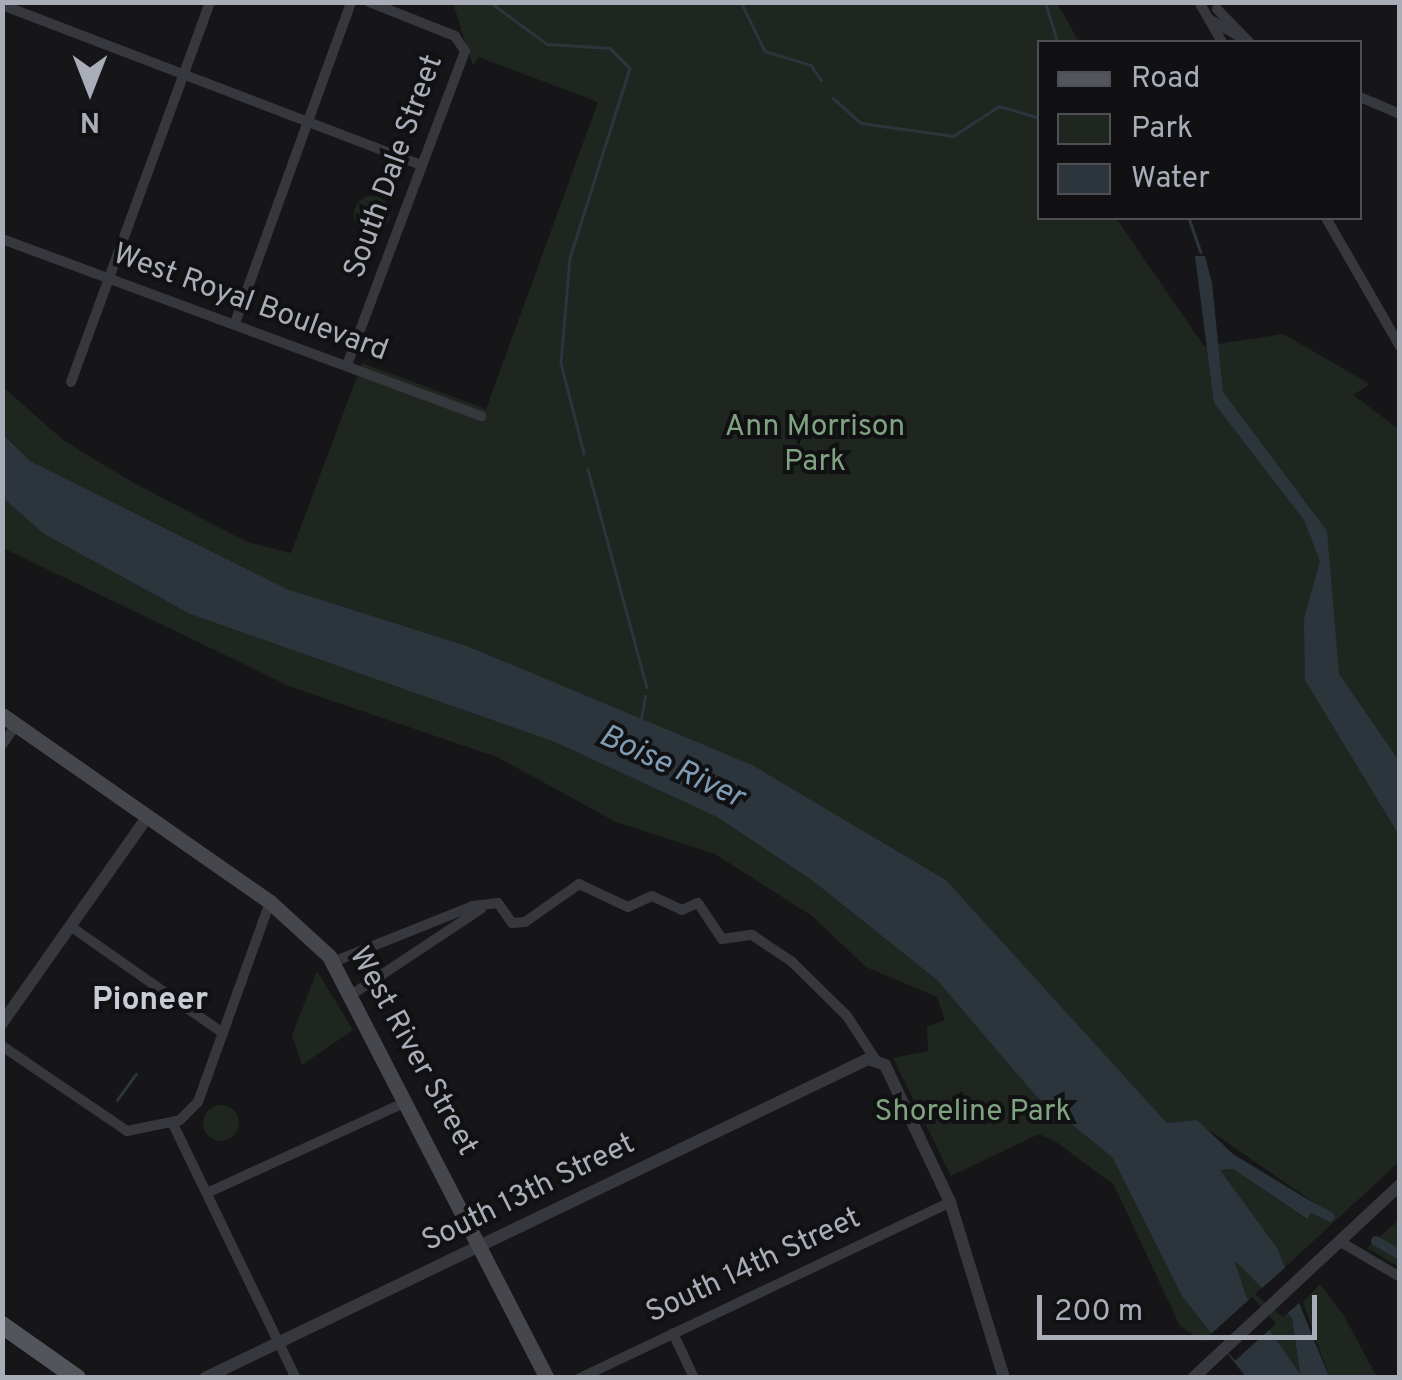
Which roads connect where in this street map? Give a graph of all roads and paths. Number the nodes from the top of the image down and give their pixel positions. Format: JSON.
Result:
{"nodes":[{"id":1,"x":210,"y":2,"type":"edge"},
{"id":2,"x":350,"y":2,"type":"edge"},
{"id":3,"x":369,"y":2,"type":"edge"},
{"id":4,"x":1199,"y":2,"type":"edge"},
{"id":5,"x":2,"y":5,"type":"edge"},
{"id":6,"x":1214,"y":6,"type":"edge"},
{"id":7,"x":1227,"y":39,"type":"edge"},
{"id":8,"x":1247,"y":40,"type":"edge"},
{"id":9,"x":184,"y":74,"type":"junction"},
{"id":10,"x":1362,"y":98,"type":"edge"},
{"id":11,"x":1400,"y":114,"type":"edge"},
{"id":12,"x":308,"y":121,"type":"junction"},
{"id":13,"x":422,"y":165,"type":"junction"},
{"id":14,"x":1327,"y":220,"type":"edge"},
{"id":15,"x":2,"y":239,"type":"edge"},
{"id":16,"x":109,"y":278,"type":"junction"},
{"id":17,"x":235,"y":323,"type":"junction"},
{"id":18,"x":1400,"y":346,"type":"edge"},
{"id":19,"x":348,"y":366,"type":"junction"},
{"id":20,"x":71,"y":382,"type":"dead end"},
{"id":21,"x":482,"y":416,"type":"dead end"},
{"id":22,"x":9,"y":720,"type":"edge"},
{"id":23,"x":2,"y":745,"type":"edge"},
{"id":24,"x":148,"y":816,"type":"junction"},
{"id":25,"x":270,"y":902,"type":"junction"},
{"id":26,"x":481,"y":910,"type":"junction"},
{"id":27,"x":70,"y":926,"type":"junction"},
{"id":28,"x":333,"y":962,"type":"junction"},
{"id":29,"x":351,"y":994,"type":"junction"},
{"id":30,"x":2,"y":1023,"type":"edge"},
{"id":31,"x":223,"y":1033,"type":"junction"},
{"id":32,"x":2,"y":1046,"type":"edge"},
{"id":33,"x":875,"y":1059,"type":"junction"},
{"id":34,"x":409,"y":1100,"type":"junction"},
{"id":35,"x":173,"y":1124,"type":"junction"},
{"id":36,"x":1400,"y":1185,"type":"edge"},
{"id":37,"x":207,"y":1193,"type":"junction"},
{"id":38,"x":950,"y":1202,"type":"junction"},
{"id":39,"x":1339,"y":1241,"type":"junction"},
{"id":40,"x":483,"y":1244,"type":"junction"},
{"id":41,"x":1400,"y":1277,"type":"edge"},
{"id":42,"x":2,"y":1325,"type":"edge"},
{"id":43,"x":673,"y":1333,"type":"junction"},
{"id":44,"x":278,"y":1341,"type":"junction"},
{"id":45,"x":77,"y":1378,"type":"edge"},
{"id":46,"x":205,"y":1378,"type":"edge"},
{"id":47,"x":296,"y":1378,"type":"edge"},
{"id":48,"x":547,"y":1378,"type":"edge"},
{"id":49,"x":580,"y":1378,"type":"edge"},
{"id":50,"x":694,"y":1378,"type":"edge"},
{"id":51,"x":1004,"y":1378,"type":"edge"},
{"id":52,"x":1193,"y":1378,"type":"edge"}],
"edges":[{"from":1,"to":9,"type":"street"},
{"from":2,"to":12,"type":"street"},
{"from":3,"to":13,"type":"street","name":"South Dale Street"},
{"from":4,"to":7,"type":"street"},
{"from":5,"to":9,"type":"street"},
{"from":6,"to":7,"type":"street"},
{"from":6,"to":8,"type":"street"},
{"from":9,"to":12,"type":"street"},
{"from":9,"to":16,"type":"street"},
{"from":10,"to":11,"type":"street"},
{"from":12,"to":13,"type":"street"},
{"from":12,"to":17,"type":"street"},
{"from":13,"to":19,"type":"street","name":"South Dale Street"},
{"from":14,"to":18,"type":"street"},
{"from":15,"to":16,"type":"street","name":"West Royal Boulevard"},
{"from":16,"to":17,"type":"street","name":"West Royal Boulevard"},
{"from":16,"to":20,"type":"street"},
{"from":17,"to":19,"type":"street","name":"West Royal Boulevard"},
{"from":19,"to":21,"type":"street","name":"West Royal Boulevard"},
{"from":22,"to":23,"type":"street"},
{"from":22,"to":24,"type":"main road","name":"West River Street"},
{"from":24,"to":25,"type":"main road","name":"West River Street"},
{"from":24,"to":27,"type":"street"},
{"from":25,"to":28,"type":"main road","name":"West River Street"},
{"from":25,"to":31,"type":"street"},
{"from":26,"to":28,"type":"street"},
{"from":26,"to":29,"type":"street"},
{"from":26,"to":33,"type":"street"},
{"from":27,"to":30,"type":"street"},
{"from":27,"to":31,"type":"street"},
{"from":28,"to":29,"type":"main road","name":"West River Street"},
{"from":29,"to":34,"type":"main road","name":"West River Street"},
{"from":31,"to":35,"type":"street"},
{"from":32,"to":35,"type":"street"},
{"from":33,"to":38,"type":"street"},
{"from":33,"to":40,"type":"street","name":"South 13th Street"},
{"from":34,"to":37,"type":"street"},
{"from":34,"to":40,"type":"main road","name":"West River Street"},
{"from":35,"to":37,"type":"street"},
{"from":36,"to":39,"type":"street"},
{"from":37,"to":44,"type":"street"},
{"from":38,"to":43,"type":"street","name":"South 14th Street"},
{"from":38,"to":51,"type":"street"},
{"from":39,"to":41,"type":"street"},
{"from":39,"to":52,"type":"street"},
{"from":40,"to":44,"type":"street","name":"South 13th Street"},
{"from":40,"to":48,"type":"main road","name":"West River Street"},
{"from":42,"to":45,"type":"main road"},
{"from":43,"to":49,"type":"street","name":"South 14th Street"},
{"from":43,"to":50,"type":"street"},
{"from":44,"to":46,"type":"street","name":"South 13th Street"},
{"from":44,"to":47,"type":"street"}]}
